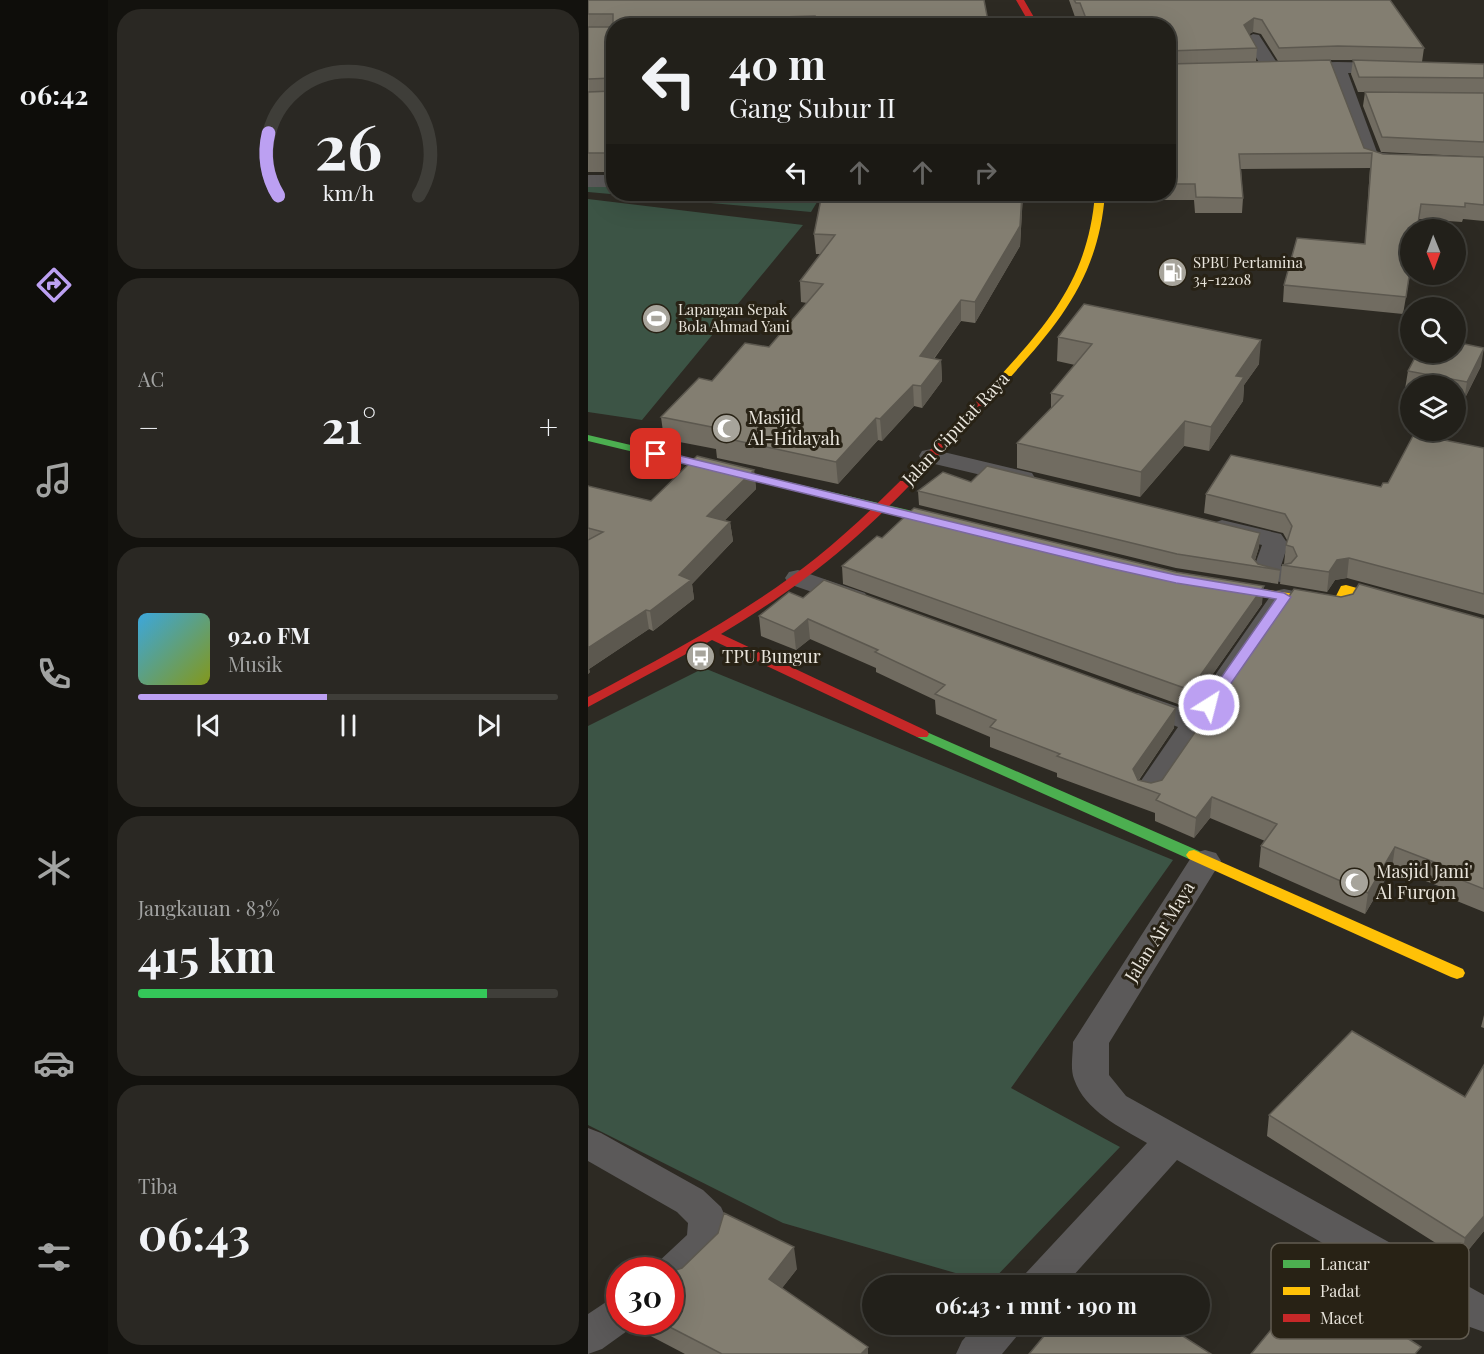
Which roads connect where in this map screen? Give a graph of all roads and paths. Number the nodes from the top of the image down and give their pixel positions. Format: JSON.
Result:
{"nodes":[{"id":1,"x":1020,"y":0,"type":"edge"},
{"id":2,"x":1030,"y":18,"type":"edge"},
{"id":3,"x":1253,"y":39,"type":"edge"},
{"id":4,"x":1337,"y":67,"type":"junction"},
{"id":5,"x":1272,"y":69,"type":"junction"},
{"id":6,"x":1404,"y":69,"type":"edge"},
{"id":7,"x":1249,"y":70,"type":"edge"},
{"id":8,"x":1350,"y":99,"type":"junction"},
{"id":9,"x":1373,"y":99,"type":"edge"},
{"id":10,"x":1415,"y":162,"type":"edge"},
{"id":11,"x":588,"y":180,"type":"edge"},
{"id":12,"x":606,"y":181,"type":"edge"},
{"id":13,"x":1099,"y":201,"type":"edge"},
{"id":14,"x":588,"y":438,"type":"edge"},
{"id":15,"x":931,"y":456,"type":"junction"},
{"id":16,"x":1050,"y":485,"type":"edge"},
{"id":17,"x":881,"y":508,"type":"junction"},
{"id":18,"x":1202,"y":523,"type":"edge"},
{"id":19,"x":960,"y":526,"type":"edge"},
{"id":20,"x":798,"y":578,"type":"junction"},
{"id":21,"x":1198,"y":582,"type":"edge"},
{"id":22,"x":1282,"y":586,"type":"junction"},
{"id":23,"x":879,"y":608,"type":"edge"},
{"id":24,"x":1484,"y":627,"type":"edge"},
{"id":25,"x":711,"y":634,"type":"junction"},
{"id":26,"x":1109,"y":691,"type":"edge"},
{"id":27,"x":588,"y":703,"type":"edge"},
{"id":28,"x":1196,"y":723,"type":"junction"},
{"id":29,"x":1149,"y":791,"type":"edge"},
{"id":30,"x":1205,"y":861,"type":"junction"},
{"id":31,"x":1457,"y":973,"type":"dead end"},
{"id":32,"x":1171,"y":1141,"type":"junction"},
{"id":33,"x":588,"y":1143,"type":"edge"},
{"id":34,"x":1354,"y":1243,"type":"edge"},
{"id":35,"x":684,"y":1262,"type":"edge"},
{"id":36,"x":1049,"y":1275,"type":"edge"},
{"id":37,"x":1469,"y":1307,"type":"edge"},
{"id":38,"x":1484,"y":1315,"type":"edge"},
{"id":39,"x":606,"y":1324,"type":"edge"},
{"id":40,"x":993,"y":1335,"type":"edge"},
{"id":41,"x":588,"y":1336,"type":"edge"},
{"id":42,"x":976,"y":1354,"type":"edge"}],
"edges":[{"from":1,"to":2,"type":"street"},
{"from":3,"to":5,"type":"street"},
{"from":4,"to":5,"type":"street"},
{"from":4,"to":6,"type":"street"},
{"from":4,"to":8,"type":"street"},
{"from":5,"to":7,"type":"street"},
{"from":8,"to":9,"type":"street"},
{"from":8,"to":10,"type":"street"},
{"from":11,"to":12,"type":"street"},
{"from":13,"to":15,"type":"street","name":"Jalan Ciputat Raya"},
{"from":14,"to":17,"type":"street"},
{"from":15,"to":16,"type":"street"},
{"from":15,"to":17,"type":"street","name":"Jalan Ciputat Raya"},
{"from":17,"to":19,"type":"street"},
{"from":17,"to":20,"type":"street","name":"Jalan Ciputat Raya"},
{"from":18,"to":22,"type":"street"},
{"from":20,"to":23,"type":"street"},
{"from":20,"to":25,"type":"street","name":"Jalan Ciputat Raya"},
{"from":21,"to":22,"type":"street"},
{"from":22,"to":24,"type":"street"},
{"from":22,"to":28,"type":"street"},
{"from":25,"to":27,"type":"street","name":"Jalan Ciputat Raya"},
{"from":25,"to":30,"type":"street","name":"Jalan Air Maya"},
{"from":26,"to":28,"type":"street"},
{"from":28,"to":29,"type":"street"},
{"from":30,"to":31,"type":"street"},
{"from":30,"to":32,"type":"street","name":"Jalan Air Maya"},
{"from":32,"to":34,"type":"street","name":"Jalan Air Maya"},
{"from":32,"to":36,"type":"street"},
{"from":33,"to":35,"type":"street"},
{"from":37,"to":38,"type":"street","name":"Jalan Air Maya"},
{"from":39,"to":41,"type":"street"},
{"from":40,"to":42,"type":"street"}]}
